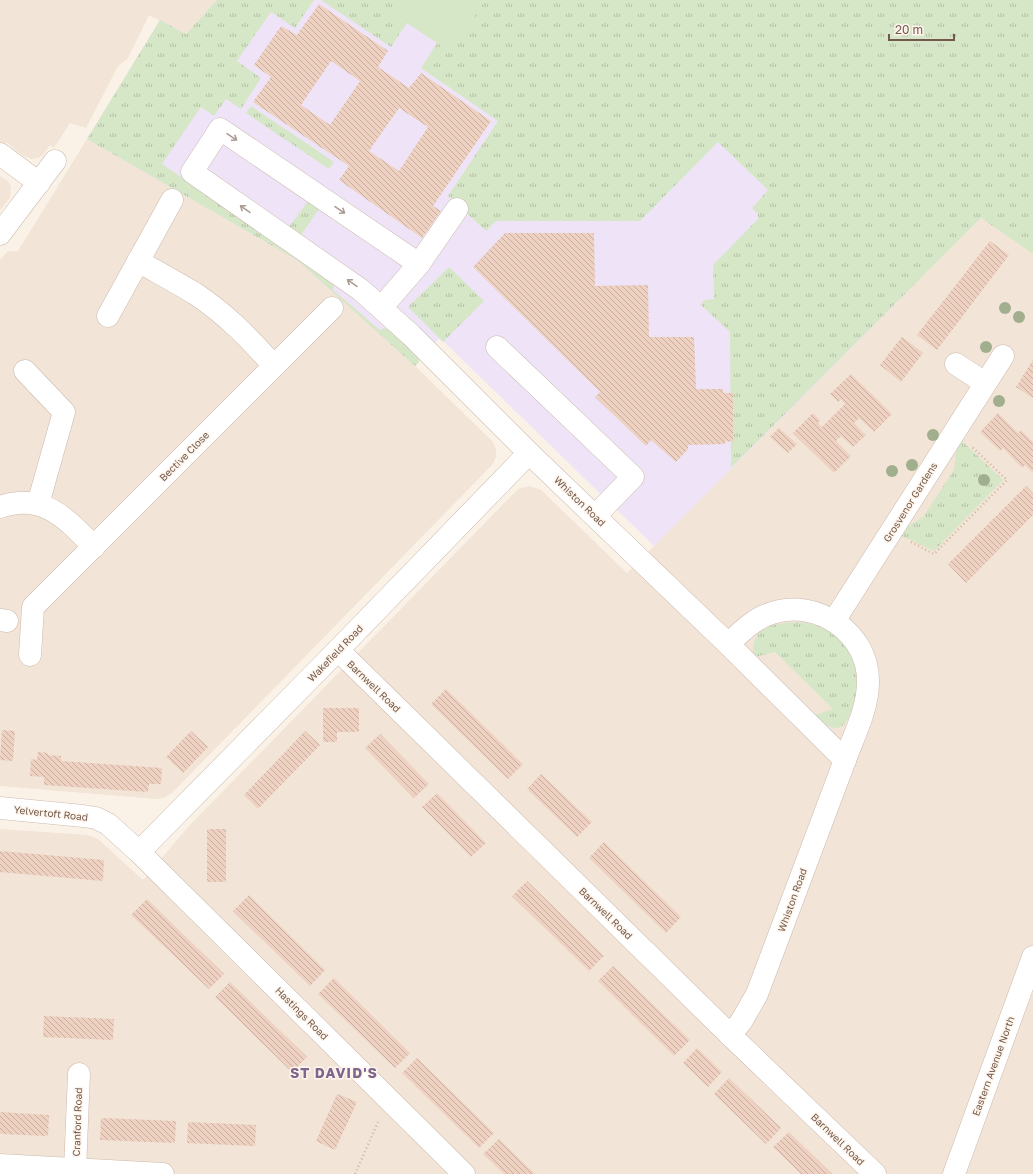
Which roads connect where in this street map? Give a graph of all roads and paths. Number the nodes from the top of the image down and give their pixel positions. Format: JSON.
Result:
{"nodes":[{"id":1,"x":2,"y":155,"type":"edge"},
{"id":2,"x":55,"y":161,"type":"dead end"},
{"id":3,"x":39,"y":183,"type":"junction"},
{"id":4,"x":168,"y":209,"type":"dead end"},
{"id":5,"x":457,"y":209,"type":"dead end"},
{"id":6,"x":0,"y":234,"type":"edge"},
{"id":7,"x":138,"y":261,"type":"junction"},
{"id":8,"x":419,"y":264,"type":"junction"},
{"id":9,"x":332,"y":308,"type":"dead end"},
{"id":10,"x":382,"y":308,"type":"junction"},
{"id":11,"x":108,"y":316,"type":"dead end"},
{"id":12,"x":497,"y":346,"type":"dead end"},
{"id":13,"x":1003,"y":356,"type":"dead end"},
{"id":14,"x":956,"y":364,"type":"dead end"},
{"id":15,"x":274,"y":366,"type":"junction"},
{"id":16,"x":26,"y":371,"type":"dead end"},
{"id":17,"x":985,"y":383,"type":"junction"},
{"id":18,"x":955,"y":431,"type":"junction"},
{"id":19,"x":529,"y":453,"type":"junction"},
{"id":20,"x":38,"y":504,"type":"junction"},
{"id":21,"x":0,"y":507,"type":"edge"},
{"id":22,"x":595,"y":516,"type":"junction"},
{"id":23,"x":891,"y":532,"type":"junction"},
{"id":24,"x":94,"y":547,"type":"junction"},
{"id":25,"x":834,"y":620,"type":"junction"},
{"id":26,"x":728,"y":644,"type":"junction"},
{"id":27,"x":338,"y":650,"type":"junction"},
{"id":28,"x":30,"y":655,"type":"dead end"},
{"id":29,"x":845,"y":760,"type":"junction"},
{"id":30,"x":0,"y":808,"type":"edge"},
{"id":31,"x":139,"y":852,"type":"junction"},
{"id":32,"x":1033,"y":957,"type":"edge"},
{"id":33,"x":730,"y":1035,"type":"junction"},
{"id":34,"x":79,"y":1074,"type":"dead end"},
{"id":35,"x":388,"y":1099,"type":"junction"},
{"id":36,"x":0,"y":1165,"type":"edge"},
{"id":37,"x":77,"y":1172,"type":"edge"},
{"id":38,"x":455,"y":1172,"type":"edge"},
{"id":39,"x":163,"y":1174,"type":"edge"},
{"id":40,"x":355,"y":1174,"type":"edge"},
{"id":41,"x":875,"y":1174,"type":"edge"},
{"id":42,"x":954,"y":1174,"type":"edge"}],
"edges":[{"from":1,"to":3,"type":"street"},
{"from":2,"to":3,"type":"street"},
{"from":3,"to":6,"type":"street"},
{"from":4,"to":7,"type":"street"},
{"from":5,"to":8,"type":"street"},
{"from":7,"to":11,"type":"street"},
{"from":7,"to":15,"type":"street"},
{"from":8,"to":10,"type":"street"},
{"from":10,"to":8,"type":"street","name":"Whiston Road","one_way":true},
{"from":9,"to":15,"type":"street","name":"Bective Close"},
{"from":10,"to":19,"type":"street","name":"Whiston Road"},
{"from":12,"to":22,"type":"street"},
{"from":13,"to":17,"type":"street","name":"Grosvenor Gardens"},
{"from":14,"to":17,"type":"street"},
{"from":15,"to":24,"type":"street","name":"Bective Close"},
{"from":16,"to":20,"type":"street"},
{"from":17,"to":18,"type":"street","name":"Grosvenor Gardens"},
{"from":18,"to":23,"type":"street","name":"Grosvenor Gardens"},
{"from":18,"to":23,"type":"path"},
{"from":19,"to":22,"type":"street","name":"Whiston Road"},
{"from":19,"to":27,"type":"street","name":"Wakefield Road"},
{"from":20,"to":21,"type":"street"},
{"from":20,"to":24,"type":"street"},
{"from":22,"to":26,"type":"street","name":"Whiston Road"},
{"from":23,"to":25,"type":"street","name":"Grosvenor Gardens"},
{"from":24,"to":28,"type":"street","name":"Bective Close"},
{"from":25,"to":26,"type":"street","name":"Whiston Road"},
{"from":25,"to":29,"type":"street","name":"Whiston Road"},
{"from":26,"to":29,"type":"street","name":"Whiston Road"},
{"from":27,"to":31,"type":"street","name":"Wakefield Road"},
{"from":27,"to":33,"type":"street","name":"Barnwell Road"},
{"from":29,"to":33,"type":"street","name":"Whiston Road"},
{"from":30,"to":31,"type":"street","name":"Yelvertoft Road"},
{"from":31,"to":35,"type":"street","name":"Hastings Road"},
{"from":32,"to":42,"type":"street","name":"Eastern Avenue North"},
{"from":33,"to":41,"type":"street","name":"Barnwell Road"},
{"from":34,"to":37,"type":"street","name":"Cranford Road"},
{"from":35,"to":38,"type":"street","name":"Hastings Road"},
{"from":35,"to":40,"type":"path"},
{"from":36,"to":37,"type":"street","name":"Cranford Road"},
{"from":37,"to":39,"type":"street","name":"Cranford Road"}]}
